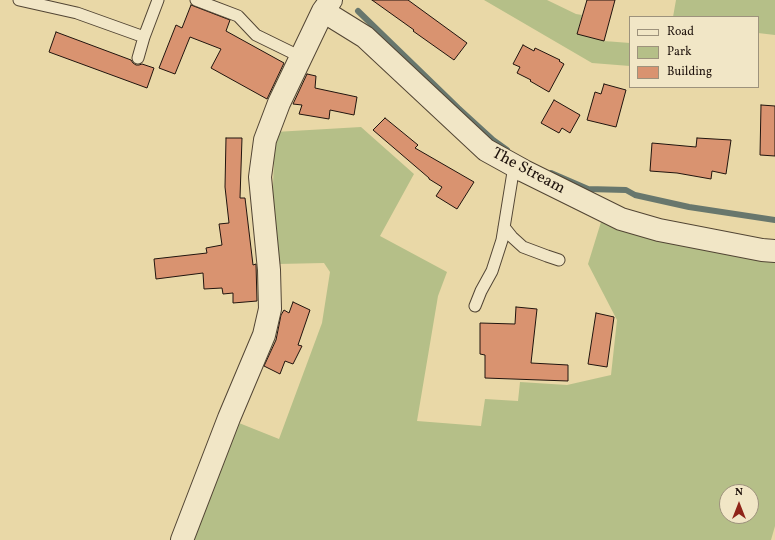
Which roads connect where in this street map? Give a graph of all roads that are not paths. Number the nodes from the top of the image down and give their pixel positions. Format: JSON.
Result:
{"nodes":[{"id":1,"x":20,"y":0,"type":"edge"},
{"id":2,"x":158,"y":0,"type":"edge"},
{"id":3,"x":196,"y":0,"type":"edge"},
{"id":4,"x":327,"y":6,"type":"edge"},
{"id":5,"x":144,"y":37,"type":"junction"},
{"id":6,"x":301,"y":57,"type":"junction"},
{"id":7,"x":138,"y":58,"type":"dead end"},
{"id":8,"x":514,"y":166,"type":"junction"},
{"id":9,"x":504,"y":227,"type":"junction"},
{"id":10,"x":775,"y":251,"type":"edge"},
{"id":11,"x":559,"y":260,"type":"dead end"},
{"id":12,"x":475,"y":306,"type":"dead end"},
{"id":13,"x":182,"y":540,"type":"edge"}],
"edges":[{"from":1,"to":5,"type":"lane"},
{"from":2,"to":5,"type":"lane"},
{"from":3,"to":6,"type":"lane"},
{"from":4,"to":6,"type":"street"},
{"from":4,"to":8,"type":"street","name":"The Stream"},
{"from":5,"to":7,"type":"lane"},
{"from":6,"to":13,"type":"street"},
{"from":8,"to":9,"type":"lane"},
{"from":8,"to":10,"type":"street","name":"The Stream"},
{"from":9,"to":11,"type":"lane"},
{"from":9,"to":12,"type":"lane"}]}
